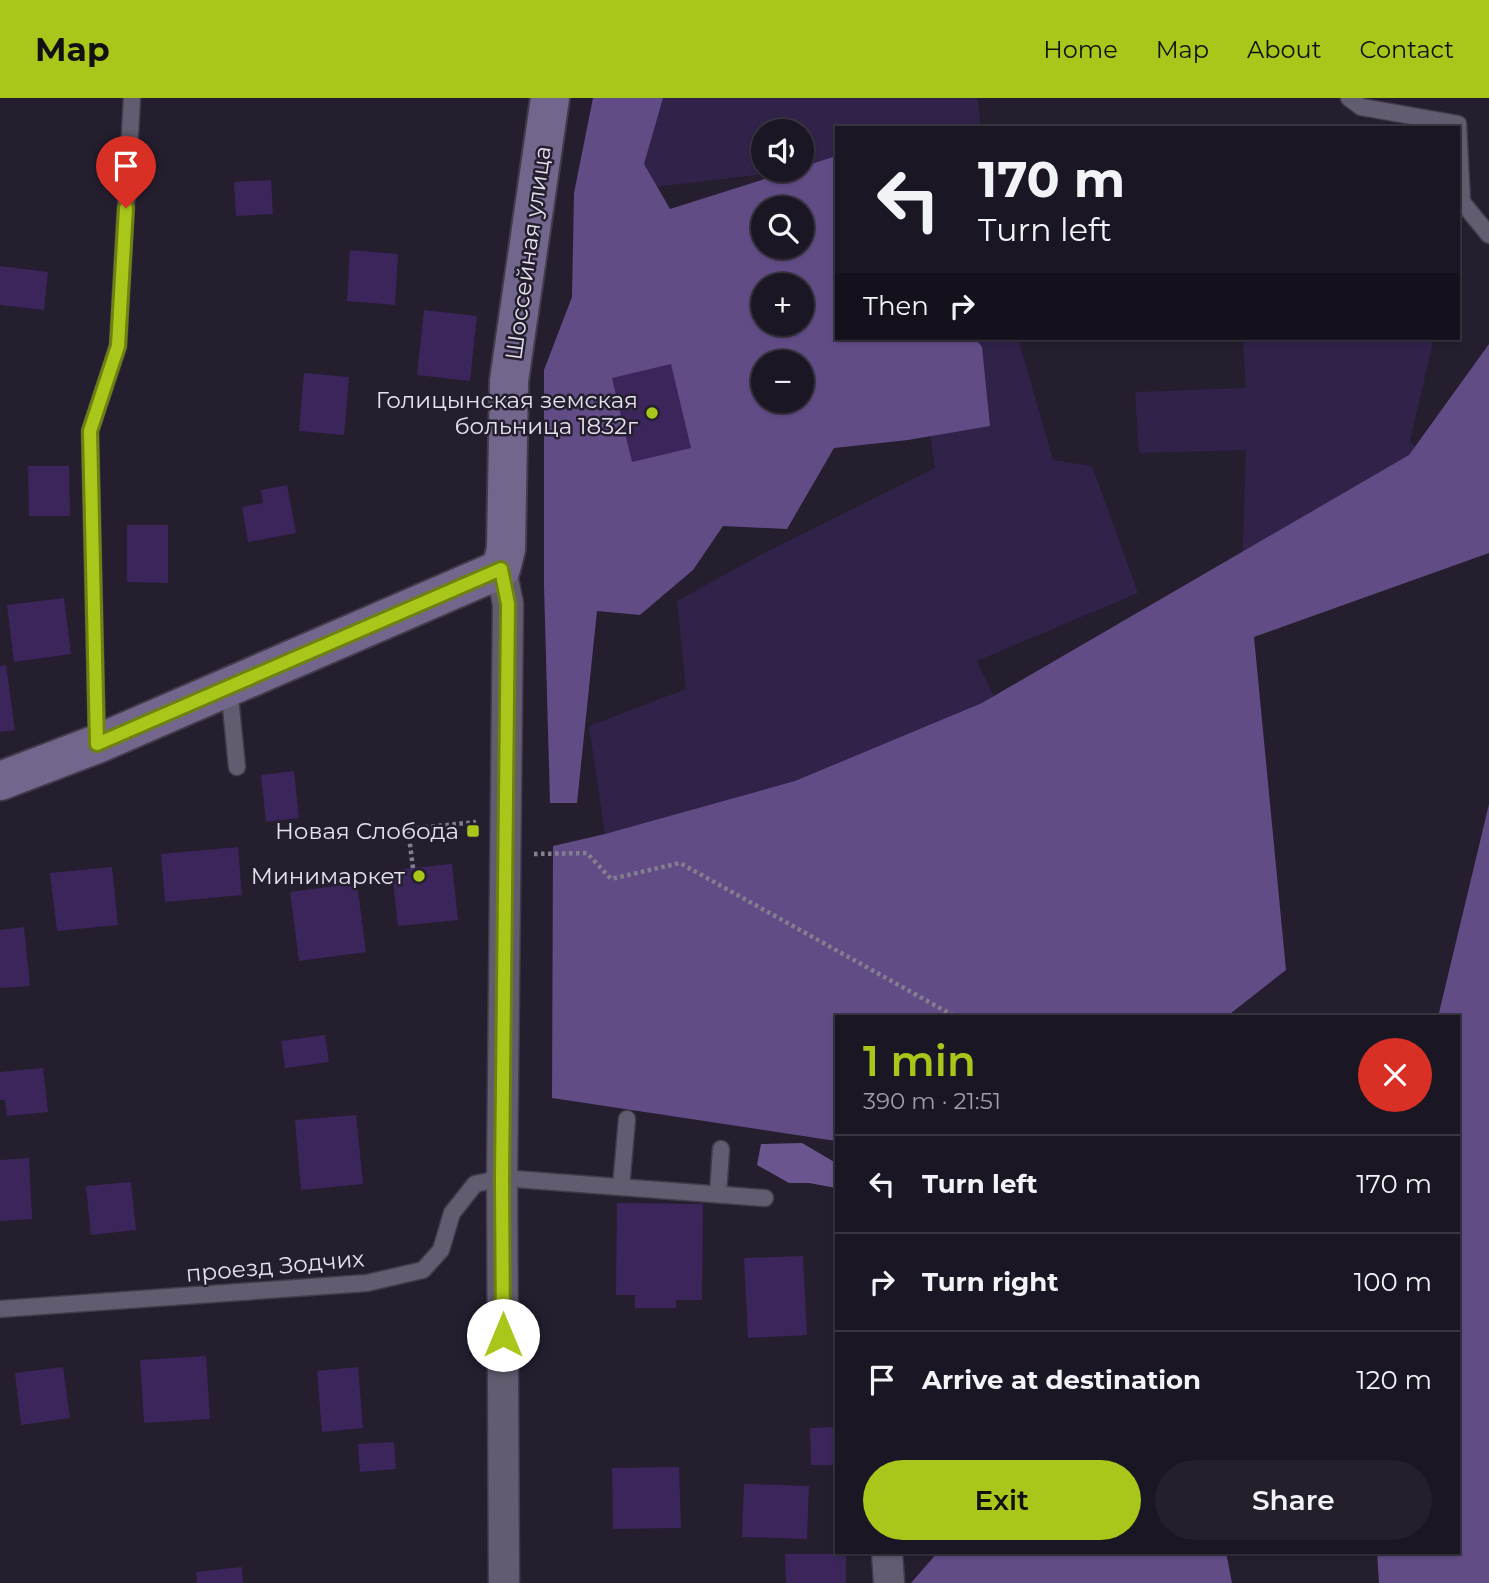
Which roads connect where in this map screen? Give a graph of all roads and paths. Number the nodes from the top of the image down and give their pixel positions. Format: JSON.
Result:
{"nodes":[{"id":1,"x":132,"y":98,"type":"edge"},
{"id":2,"x":550,"y":98,"type":"edge"},
{"id":3,"x":1349,"y":98,"type":"edge"},
{"id":4,"x":1458,"y":126,"type":"edge"},
{"id":5,"x":1460,"y":163,"type":"edge"},
{"id":6,"x":1489,"y":235,"type":"edge"},
{"id":7,"x":501,"y":569,"type":"junction"},
{"id":8,"x":229,"y":687,"type":"junction"},
{"id":9,"x":97,"y":744,"type":"junction"},
{"id":10,"x":236,"y":767,"type":"dead end"},
{"id":11,"x":0,"y":781,"type":"edge"},
{"id":12,"x":480,"y":821,"type":"dead end"},
{"id":13,"x":505,"y":854,"type":"junction"},
{"id":14,"x":413,"y":868,"type":"dead end"},
{"id":15,"x":953,"y":1015,"type":"edge"},
{"id":16,"x":627,"y":1119,"type":"dead end"},
{"id":17,"x":721,"y":1149,"type":"dead end"},
{"id":18,"x":502,"y":1178,"type":"junction"},
{"id":19,"x":621,"y":1187,"type":"junction"},
{"id":20,"x":718,"y":1194,"type":"junction"},
{"id":21,"x":765,"y":1198,"type":"dead end"},
{"id":22,"x":0,"y":1309,"type":"edge"},
{"id":23,"x":887,"y":1554,"type":"edge"},
{"id":24,"x":504,"y":1583,"type":"edge"},
{"id":25,"x":888,"y":1583,"type":"edge"}],
"edges":[{"from":1,"to":9,"type":"lane"},
{"from":2,"to":7,"type":"street","name":"Шоссейная улица"},
{"from":3,"to":4,"type":"lane"},
{"from":5,"to":6,"type":"lane"},
{"from":7,"to":8,"type":"street"},
{"from":7,"to":13,"type":"street","name":"Шоссейная улица"},
{"from":8,"to":9,"type":"street"},
{"from":8,"to":10,"type":"lane"},
{"from":9,"to":11,"type":"street"},
{"from":12,"to":14,"type":"path"},
{"from":13,"to":15,"type":"path"},
{"from":13,"to":18,"type":"street","name":"Шоссейная улица"},
{"from":16,"to":19,"type":"lane"},
{"from":17,"to":20,"type":"lane"},
{"from":18,"to":19,"type":"lane"},
{"from":18,"to":22,"type":"lane","name":"проезд Зодчих"},
{"from":18,"to":24,"type":"street","name":"Шоссейная улица"},
{"from":19,"to":20,"type":"lane"},
{"from":20,"to":21,"type":"lane"},
{"from":23,"to":25,"type":"street"}]}
